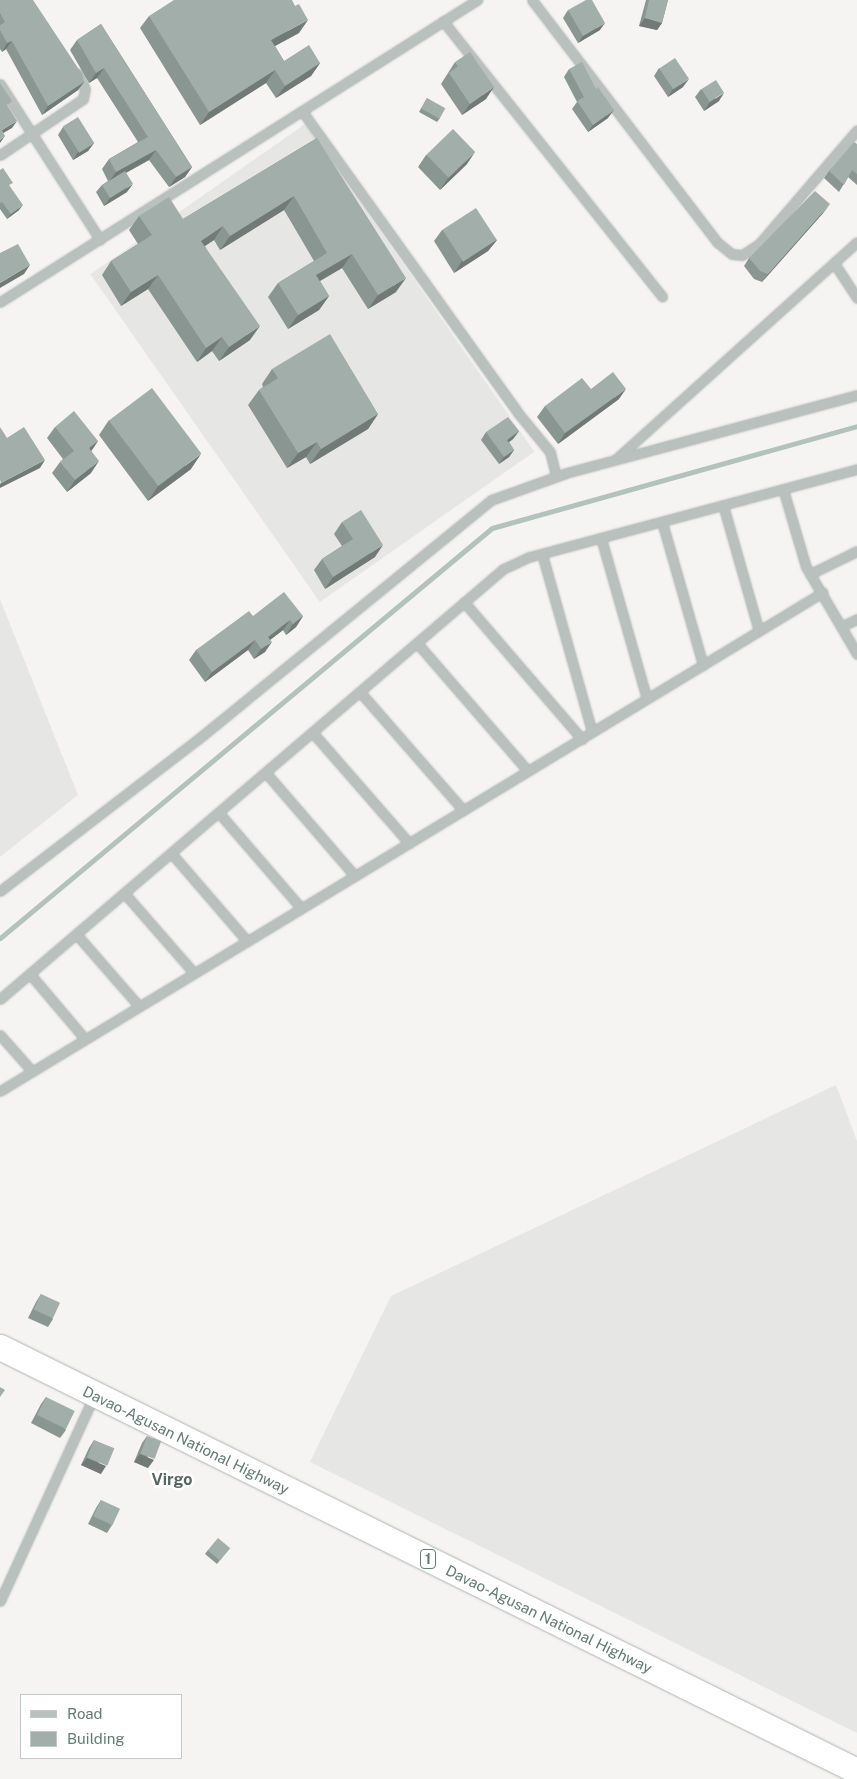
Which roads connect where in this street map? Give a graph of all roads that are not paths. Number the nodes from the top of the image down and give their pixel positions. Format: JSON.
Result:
{"nodes":[{"id":1,"x":477,"y":0,"type":"edge"},
{"id":2,"x":532,"y":0,"type":"edge"},
{"id":3,"x":443,"y":22,"type":"junction"},
{"id":4,"x":71,"y":64,"type":"edge"},
{"id":5,"x":0,"y":84,"type":"edge"},
{"id":6,"x":302,"y":111,"type":"junction"},
{"id":7,"x":857,"y":130,"type":"edge"},
{"id":8,"x":32,"y":134,"type":"junction"},
{"id":9,"x":0,"y":155,"type":"edge"},
{"id":10,"x":100,"y":240,"type":"junction"},
{"id":11,"x":857,"y":242,"type":"edge"},
{"id":12,"x":834,"y":263,"type":"junction"},
{"id":13,"x":662,"y":296,"type":"dead end"},
{"id":14,"x":857,"y":298,"type":"edge"},
{"id":15,"x":0,"y":302,"type":"edge"},
{"id":16,"x":857,"y":396,"type":"edge"},
{"id":17,"x":614,"y":461,"type":"junction"},
{"id":18,"x":857,"y":469,"type":"edge"},
{"id":19,"x":556,"y":476,"type":"junction"},
{"id":20,"x":783,"y":489,"type":"junction"},
{"id":21,"x":723,"y":505,"type":"junction"},
{"id":22,"x":662,"y":522,"type":"junction"},
{"id":23,"x":601,"y":538,"type":"junction"},
{"id":24,"x":857,"y":551,"type":"edge"},
{"id":25,"x":542,"y":554,"type":"junction"},
{"id":26,"x":810,"y":574,"type":"junction"},
{"id":27,"x":823,"y":592,"type":"junction"},
{"id":28,"x":464,"y":602,"type":"junction"},
{"id":29,"x":857,"y":619,"type":"edge"},
{"id":30,"x":842,"y":626,"type":"junction"},
{"id":31,"x":759,"y":631,"type":"junction"},
{"id":32,"x":417,"y":643,"type":"junction"},
{"id":33,"x":857,"y":654,"type":"edge"},
{"id":34,"x":703,"y":665,"type":"junction"},
{"id":35,"x":360,"y":692,"type":"junction"},
{"id":36,"x":647,"y":699,"type":"junction"},
{"id":37,"x":592,"y":732,"type":"junction"},
{"id":38,"x":313,"y":733,"type":"junction"},
{"id":39,"x":582,"y":739,"type":"junction"},
{"id":40,"x":528,"y":771,"type":"junction"},
{"id":41,"x":266,"y":773,"type":"junction"},
{"id":42,"x":463,"y":810,"type":"junction"},
{"id":43,"x":219,"y":813,"type":"junction"},
{"id":44,"x":408,"y":844,"type":"junction"},
{"id":45,"x":172,"y":854,"type":"junction"},
{"id":46,"x":355,"y":876,"type":"junction"},
{"id":47,"x":0,"y":891,"type":"edge"},
{"id":48,"x":125,"y":894,"type":"junction"},
{"id":49,"x":301,"y":908,"type":"junction"},
{"id":50,"x":78,"y":935,"type":"junction"},
{"id":51,"x":247,"y":941,"type":"junction"},
{"id":52,"x":194,"y":973,"type":"junction"},
{"id":53,"x":30,"y":974,"type":"junction"},
{"id":54,"x":0,"y":999,"type":"edge"},
{"id":55,"x":139,"y":1006,"type":"junction"},
{"id":56,"x":0,"y":1034,"type":"edge"},
{"id":57,"x":85,"y":1039,"type":"junction"},
{"id":58,"x":32,"y":1072,"type":"junction"},
{"id":59,"x":0,"y":1091,"type":"edge"},
{"id":60,"x":0,"y":1347,"type":"edge"},
{"id":61,"x":95,"y":1394,"type":"junction"},
{"id":62,"x":0,"y":1600,"type":"edge"},
{"id":63,"x":857,"y":1771,"type":"edge"}],
"edges":[{"from":1,"to":3,"type":"street"},
{"from":2,"to":7,"type":"street"},
{"from":3,"to":6,"type":"street"},
{"from":3,"to":13,"type":"street"},
{"from":4,"to":8,"type":"street"},
{"from":5,"to":8,"type":"street"},
{"from":6,"to":10,"type":"street"},
{"from":6,"to":19,"type":"street"},
{"from":8,"to":9,"type":"street"},
{"from":8,"to":10,"type":"street"},
{"from":10,"to":15,"type":"street"},
{"from":11,"to":12,"type":"street"},
{"from":12,"to":14,"type":"street"},
{"from":12,"to":17,"type":"street"},
{"from":16,"to":17,"type":"street"},
{"from":17,"to":19,"type":"street"},
{"from":18,"to":20,"type":"street"},
{"from":19,"to":47,"type":"street"},
{"from":20,"to":21,"type":"street"},
{"from":20,"to":26,"type":"street"},
{"from":21,"to":22,"type":"street"},
{"from":21,"to":31,"type":"street"},
{"from":22,"to":23,"type":"street"},
{"from":22,"to":34,"type":"street"},
{"from":23,"to":25,"type":"street"},
{"from":23,"to":36,"type":"street"},
{"from":24,"to":26,"type":"street"},
{"from":25,"to":28,"type":"street"},
{"from":25,"to":37,"type":"street"},
{"from":26,"to":27,"type":"street"},
{"from":27,"to":30,"type":"street"},
{"from":27,"to":31,"type":"street"},
{"from":28,"to":32,"type":"street"},
{"from":28,"to":39,"type":"street"},
{"from":29,"to":30,"type":"street"},
{"from":30,"to":33,"type":"street"},
{"from":31,"to":34,"type":"street"},
{"from":32,"to":35,"type":"street"},
{"from":32,"to":40,"type":"street"},
{"from":34,"to":36,"type":"street"},
{"from":35,"to":38,"type":"street"},
{"from":35,"to":42,"type":"street"},
{"from":36,"to":37,"type":"street"},
{"from":37,"to":39,"type":"street"},
{"from":38,"to":41,"type":"street"},
{"from":38,"to":44,"type":"street"},
{"from":39,"to":40,"type":"street"},
{"from":40,"to":42,"type":"street"},
{"from":41,"to":43,"type":"street"},
{"from":41,"to":46,"type":"street"},
{"from":42,"to":44,"type":"street"},
{"from":43,"to":45,"type":"street"},
{"from":43,"to":49,"type":"street"},
{"from":44,"to":46,"type":"street"},
{"from":45,"to":48,"type":"street"},
{"from":45,"to":51,"type":"street"},
{"from":46,"to":49,"type":"street"},
{"from":48,"to":50,"type":"street"},
{"from":48,"to":52,"type":"street"},
{"from":49,"to":51,"type":"street"},
{"from":50,"to":53,"type":"street"},
{"from":50,"to":55,"type":"street"},
{"from":51,"to":52,"type":"street"},
{"from":52,"to":55,"type":"street"},
{"from":53,"to":54,"type":"street"},
{"from":53,"to":57,"type":"street"},
{"from":55,"to":57,"type":"street"},
{"from":56,"to":58,"type":"street"},
{"from":57,"to":58,"type":"street"},
{"from":58,"to":59,"type":"street"},
{"from":60,"to":61,"type":"highway","name":"Davao-Agusan National Highway","number":"1"},
{"from":61,"to":62,"type":"street"},
{"from":61,"to":63,"type":"highway","name":"Davao-Agusan National Highway","number":"1"}]}
